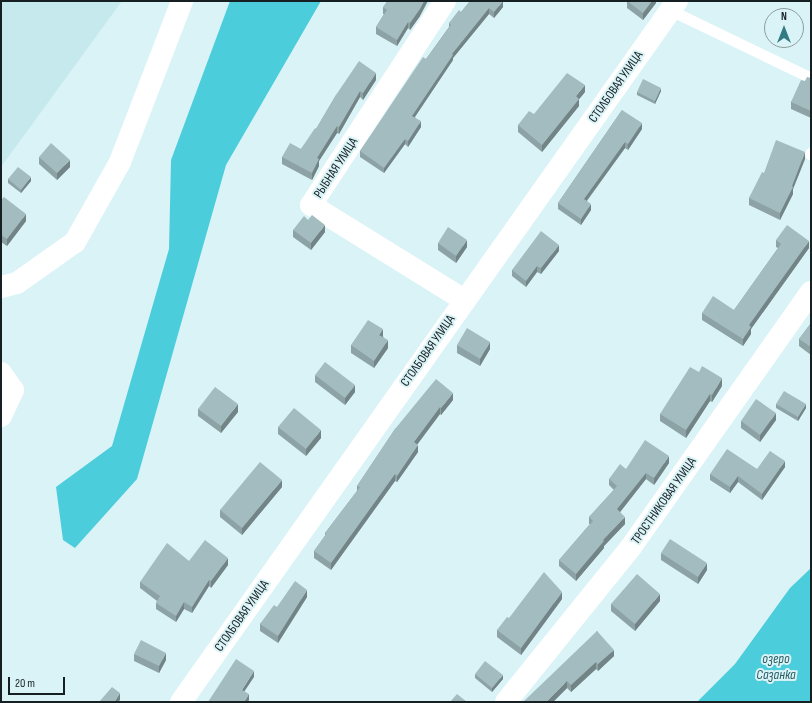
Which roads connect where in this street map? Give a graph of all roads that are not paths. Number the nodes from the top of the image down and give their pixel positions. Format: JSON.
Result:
{"nodes":[{"id":1,"x":182,"y":1,"type":"edge"},
{"id":2,"x":445,"y":1,"type":"edge"},
{"id":3,"x":673,"y":6,"type":"edge"},
{"id":4,"x":811,"y":78,"type":"edge"},
{"id":5,"x":1,"y":286,"type":"edge"},
{"id":6,"x":811,"y":292,"type":"edge"},
{"id":7,"x":464,"y":300,"type":"junction"},
{"id":8,"x":1,"y":373,"type":"edge"},
{"id":9,"x":1,"y":416,"type":"edge"},
{"id":10,"x":181,"y":702,"type":"edge"},
{"id":11,"x":506,"y":702,"type":"edge"}],
"edges":[{"from":1,"to":5,"type":"street"},
{"from":2,"to":7,"type":"street","name":"РЫБНАЯ УЛИЦА"},
{"from":3,"to":4,"type":"lane"},
{"from":3,"to":7,"type":"street","name":"СТОЛБОВАЯ УЛИЦА"},
{"from":6,"to":11,"type":"street","name":"ТРОСТНИКОВАЯ УЛИЦА"},
{"from":7,"to":10,"type":"street","name":"СТОЛБОВАЯ УЛИЦА"},
{"from":8,"to":9,"type":"street"}]}
